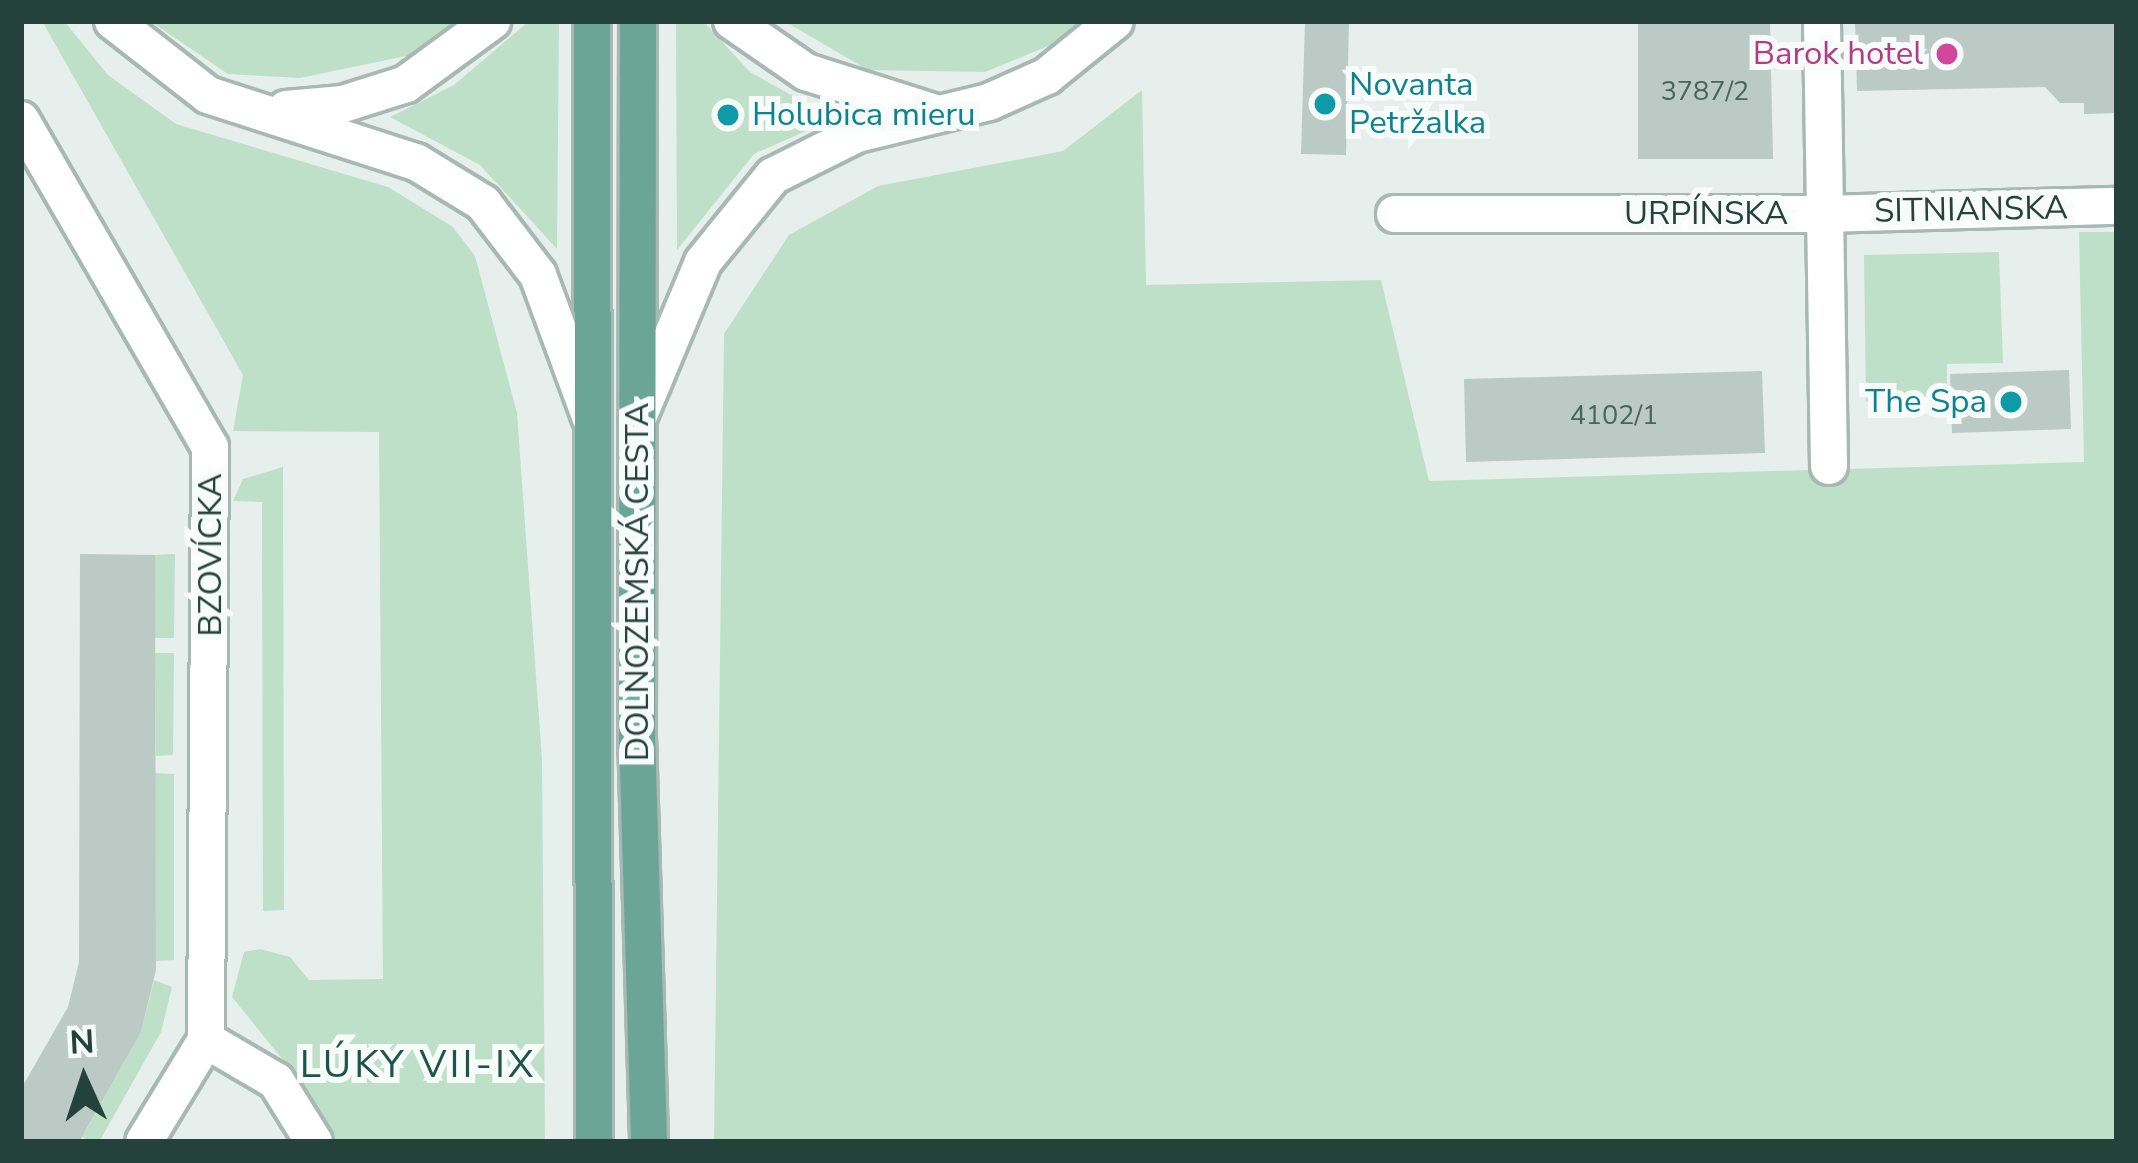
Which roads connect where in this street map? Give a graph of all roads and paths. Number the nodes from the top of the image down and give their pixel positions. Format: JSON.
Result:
{"nodes":[{"id":1,"x":113,"y":21,"type":"edge"},
{"id":2,"x":492,"y":21,"type":"edge"},
{"id":3,"x":592,"y":21,"type":"edge"},
{"id":4,"x":638,"y":21,"type":"edge"},
{"id":5,"x":732,"y":21,"type":"edge"},
{"id":6,"x":1115,"y":21,"type":"edge"},
{"id":7,"x":1822,"y":21,"type":"edge"},
{"id":8,"x":258,"y":111,"type":"junction"},
{"id":9,"x":932,"y":112,"type":"junction"},
{"id":10,"x":21,"y":120,"type":"edge"},
{"id":11,"x":2117,"y":206,"type":"edge"},
{"id":12,"x":1395,"y":214,"type":"dead end"},
{"id":13,"x":1825,"y":214,"type":"junction"},
{"id":14,"x":591,"y":419,"type":"junction"},
{"id":15,"x":637,"y":420,"type":"junction"},
{"id":16,"x":1829,"y":466,"type":"dead end"},
{"id":17,"x":206,"y":1040,"type":"junction"},
{"id":18,"x":143,"y":1142,"type":"edge"},
{"id":19,"x":314,"y":1142,"type":"edge"},
{"id":20,"x":594,"y":1142,"type":"edge"},
{"id":21,"x":649,"y":1142,"type":"edge"}],
"edges":[{"from":1,"to":8,"type":"street"},
{"from":2,"to":8,"type":"street"},
{"from":3,"to":14,"type":"main road","name":"DOLNOZEMSKÁ CESTA"},
{"from":4,"to":15,"type":"main road","name":"DOLNOZEMSKÁ CESTA"},
{"from":5,"to":9,"type":"street"},
{"from":6,"to":9,"type":"street"},
{"from":7,"to":13,"type":"street","name":"URPÍNSKA"},
{"from":8,"to":14,"type":"street"},
{"from":9,"to":15,"type":"street"},
{"from":10,"to":17,"type":"street","name":"BZOVÍCKA"},
{"from":11,"to":13,"type":"street","name":"SITNIANSKA"},
{"from":12,"to":13,"type":"street","name":"URPÍNSKA"},
{"from":13,"to":16,"type":"street"},
{"from":14,"to":20,"type":"main road","name":"DOLNOZEMSKÁ CESTA"},
{"from":15,"to":21,"type":"main road","name":"DOLNOZEMSKÁ CESTA"},
{"from":17,"to":18,"type":"street","name":"BZOVÍCKA"},
{"from":17,"to":19,"type":"street"}]}
